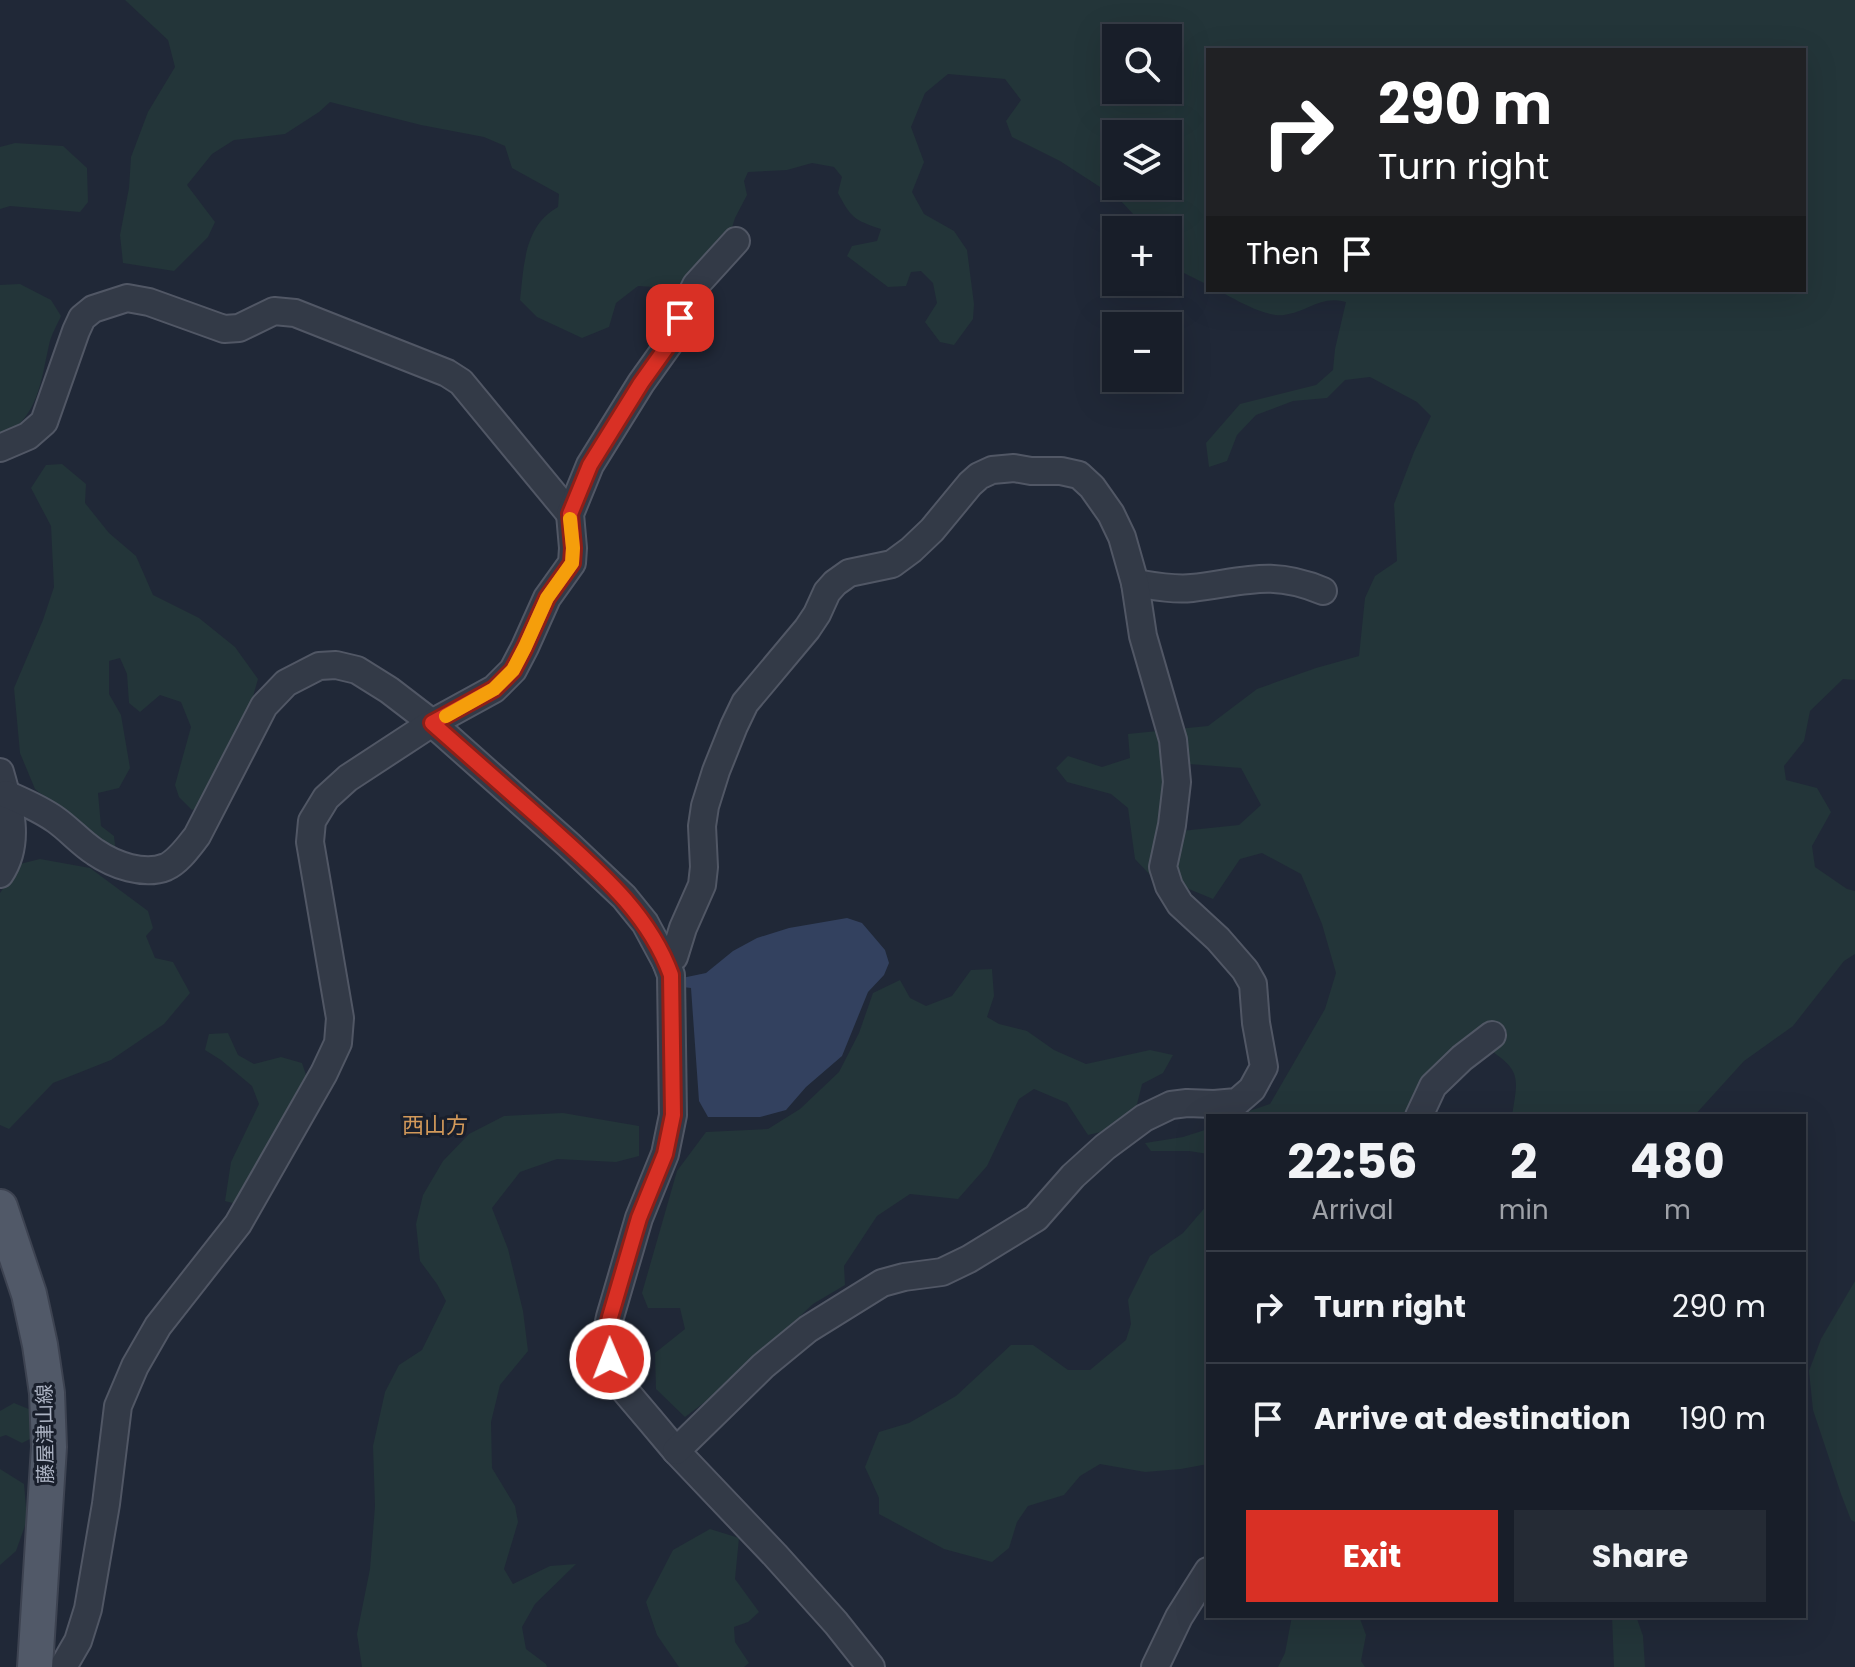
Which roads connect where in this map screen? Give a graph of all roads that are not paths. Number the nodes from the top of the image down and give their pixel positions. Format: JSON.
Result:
{"nodes":[{"id":1,"x":736,"y":241,"type":"dead end"},
{"id":2,"x":0,"y":448,"type":"edge"},
{"id":3,"x":570,"y":514,"type":"junction"},
{"id":4,"x":1135,"y":583,"type":"junction"},
{"id":5,"x":1323,"y":591,"type":"dead end"},
{"id":6,"x":432,"y":723,"type":"junction"},
{"id":7,"x":3,"y":783,"type":"edge"},
{"id":8,"x":0,"y":874,"type":"edge"},
{"id":9,"x":669,"y":976,"type":"junction"},
{"id":10,"x":1492,"y":1035,"type":"dead end"},
{"id":11,"x":1420,"y":1114,"type":"edge"},
{"id":12,"x":0,"y":1207,"type":"edge"},
{"id":13,"x":676,"y":1451,"type":"junction"},
{"id":14,"x":1206,"y":1574,"type":"edge"},
{"id":15,"x":35,"y":1667,"type":"edge"},
{"id":16,"x":63,"y":1667,"type":"edge"},
{"id":17,"x":871,"y":1667,"type":"edge"},
{"id":18,"x":1155,"y":1667,"type":"edge"}],
"edges":[{"from":1,"to":3,"type":"street"},
{"from":2,"to":3,"type":"street"},
{"from":3,"to":6,"type":"street"},
{"from":4,"to":5,"type":"street"},
{"from":4,"to":9,"type":"street"},
{"from":4,"to":13,"type":"street"},
{"from":6,"to":7,"type":"street"},
{"from":6,"to":9,"type":"street"},
{"from":6,"to":16,"type":"street"},
{"from":7,"to":8,"type":"street"},
{"from":9,"to":13,"type":"street"},
{"from":10,"to":11,"type":"street"},
{"from":12,"to":15,"type":"main road","name":"藤屋津山線"},
{"from":13,"to":17,"type":"street"},
{"from":14,"to":18,"type":"street"}]}
